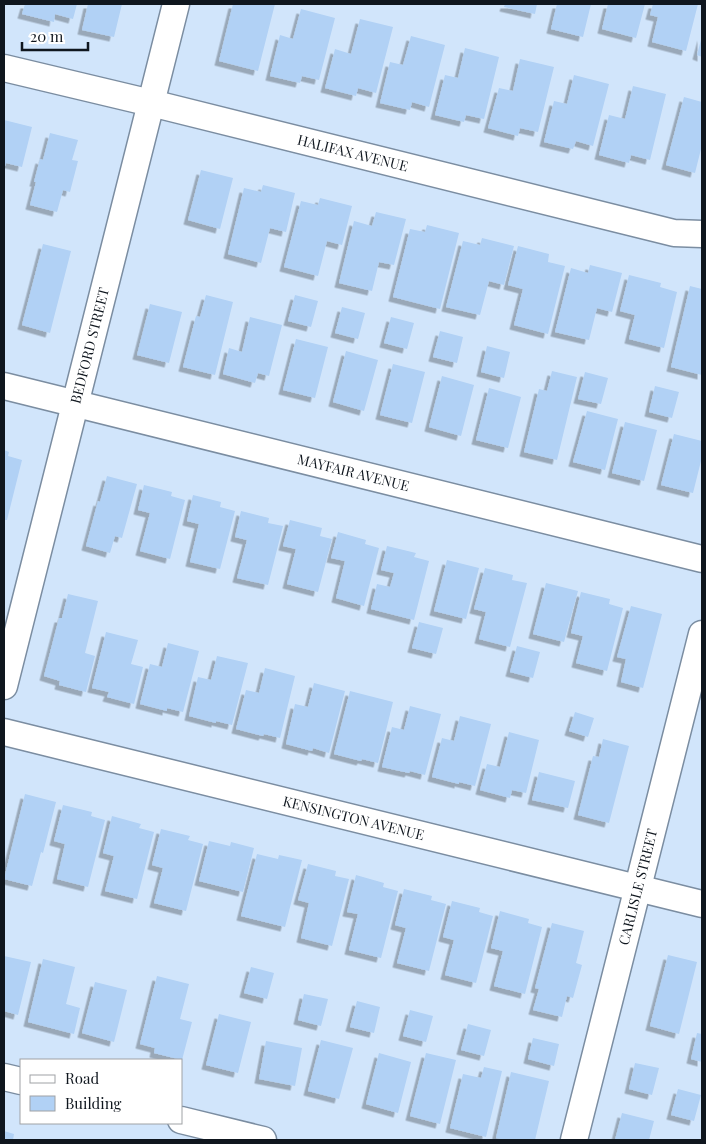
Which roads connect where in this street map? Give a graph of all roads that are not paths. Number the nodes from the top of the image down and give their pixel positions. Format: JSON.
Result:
{"nodes":[{"id":1,"x":176,"y":4,"type":"edge"},
{"id":2,"x":4,"y":68,"type":"edge"},
{"id":3,"x":151,"y":103,"type":"junction"},
{"id":4,"x":702,"y":234,"type":"edge"},
{"id":5,"x":4,"y":386,"type":"edge"},
{"id":6,"x":76,"y":403,"type":"junction"},
{"id":7,"x":702,"y":560,"type":"edge"},
{"id":8,"x":702,"y":634,"type":"edge"},
{"id":9,"x":4,"y":686,"type":"edge"},
{"id":10,"x":4,"y":732,"type":"edge"},
{"id":11,"x":637,"y":888,"type":"junction"},
{"id":12,"x":702,"y":904,"type":"edge"},
{"id":13,"x":4,"y":1077,"type":"edge"},
{"id":14,"x":20,"y":1081,"type":"edge"},
{"id":15,"x":182,"y":1120,"type":"edge"},
{"id":16,"x":263,"y":1140,"type":"edge"},
{"id":17,"x":574,"y":1140,"type":"edge"}],
"edges":[{"from":1,"to":3,"type":"street","name":"BEDFORD STREET"},
{"from":2,"to":3,"type":"street","name":"HALIFAX AVENUE"},
{"from":3,"to":4,"type":"street","name":"HALIFAX AVENUE"},
{"from":3,"to":6,"type":"street","name":"BEDFORD STREET"},
{"from":5,"to":6,"type":"street","name":"MAYFAIR AVENUE"},
{"from":6,"to":7,"type":"street","name":"MAYFAIR AVENUE"},
{"from":6,"to":9,"type":"street","name":"BEDFORD STREET"},
{"from":8,"to":11,"type":"street","name":"CARLISLE STREET"},
{"from":10,"to":11,"type":"street","name":"KENSINGTON AVENUE"},
{"from":11,"to":12,"type":"street","name":"KENSINGTON AVENUE"},
{"from":11,"to":17,"type":"street","name":"CARLISLE STREET"},
{"from":13,"to":14,"type":"street"},
{"from":15,"to":16,"type":"street"}]}
